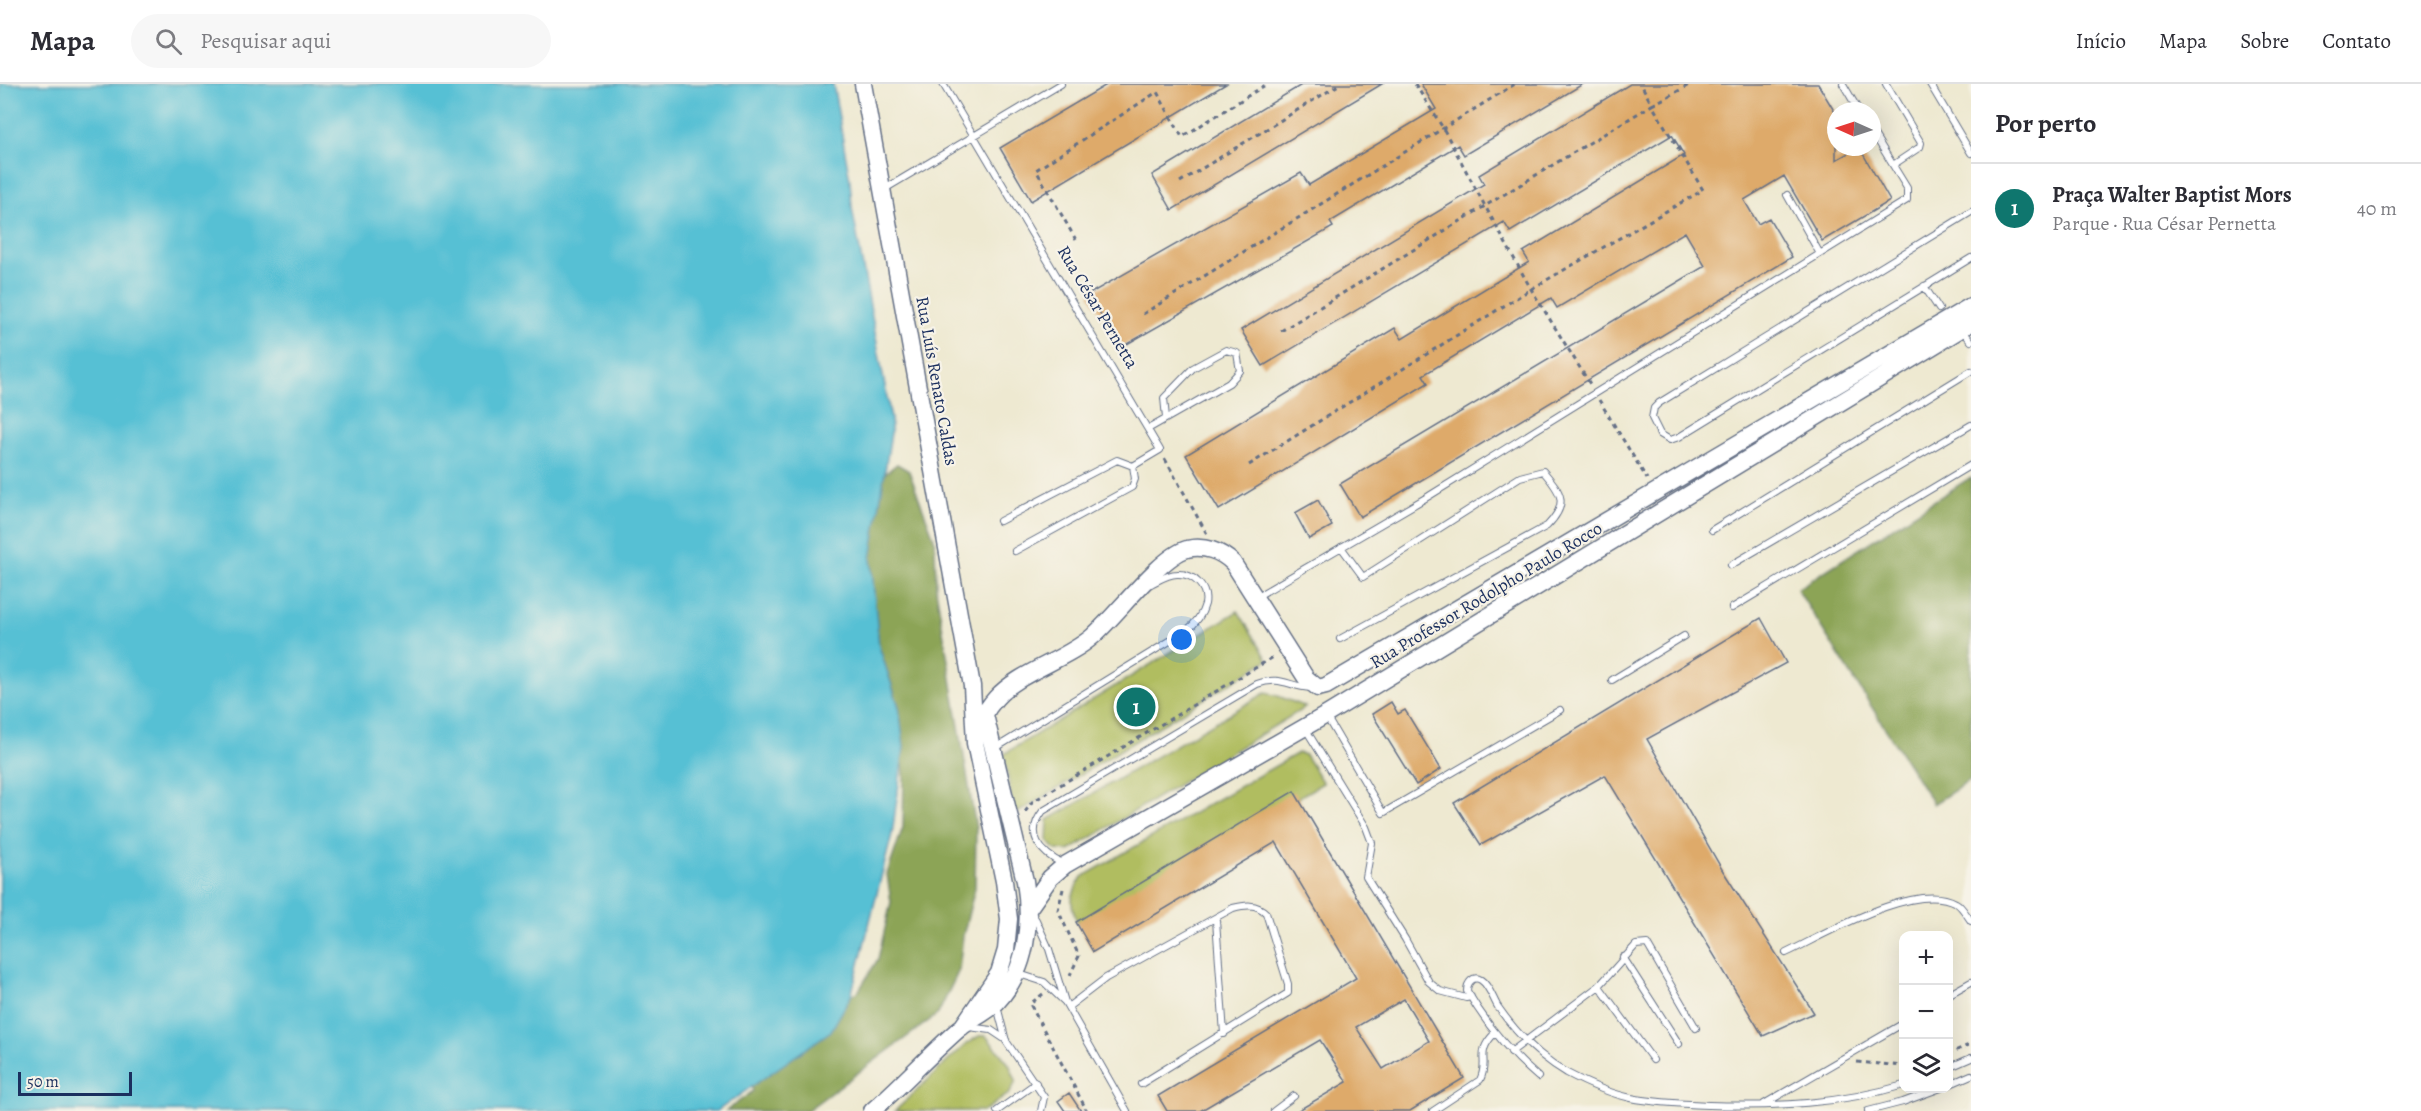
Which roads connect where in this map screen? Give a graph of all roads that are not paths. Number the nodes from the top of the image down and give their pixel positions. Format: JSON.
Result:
{"nodes":[{"id":1,"x":863,"y":84,"type":"edge"},
{"id":2,"x":943,"y":84,"type":"edge"},
{"id":3,"x":1061,"y":84,"type":"edge"},
{"id":4,"x":1843,"y":84,"type":"edge"},
{"id":5,"x":1886,"y":84,"type":"edge"},
{"id":6,"x":1930,"y":84,"type":"edge"},
{"id":7,"x":1854,"y":102,"type":"edge"},
{"id":8,"x":974,"y":134,"type":"junction"},
{"id":9,"x":1881,"y":146,"type":"edge"},
{"id":10,"x":1971,"y":153,"type":"edge"},
{"id":11,"x":1893,"y":165,"type":"junction"},
{"id":12,"x":882,"y":191,"type":"junction"},
{"id":13,"x":1787,"y":195,"type":"dead end"},
{"id":14,"x":1971,"y":213,"type":"edge"},
{"id":15,"x":1820,"y":254,"type":"junction"},
{"id":16,"x":1971,"y":258,"type":"edge"},
{"id":17,"x":1924,"y":286,"type":"junction"},
{"id":18,"x":1971,"y":306,"type":"edge"},
{"id":19,"x":1939,"y":309,"type":"dead end"},
{"id":20,"x":1968,"y":331,"type":"edge"},
{"id":21,"x":1971,"y":371,"type":"edge"},
{"id":22,"x":1166,"y":418,"type":"junction"},
{"id":23,"x":1971,"y":425,"type":"edge"},
{"id":24,"x":1148,"y":429,"type":"junction"},
{"id":25,"x":1971,"y":465,"type":"edge"},
{"id":26,"x":1133,"y":466,"type":"junction"},
{"id":27,"x":1000,"y":521,"type":"dead end"},
{"id":28,"x":1712,"y":530,"type":"dead end"},
{"id":29,"x":1341,"y":547,"type":"junction"},
{"id":30,"x":1015,"y":551,"type":"dead end"},
{"id":31,"x":1731,"y":565,"type":"dead end"},
{"id":32,"x":1139,"y":590,"type":"junction"},
{"id":33,"x":1256,"y":597,"type":"junction"},
{"id":34,"x":1732,"y":608,"type":"dead end"},
{"id":35,"x":1684,"y":636,"type":"dead end"},
{"id":36,"x":1340,"y":639,"type":"dead end"},
{"id":37,"x":1612,"y":680,"type":"dead end"},
{"id":38,"x":972,"y":686,"type":"junction"},
{"id":39,"x":1318,"y":688,"type":"junction"},
{"id":40,"x":1560,"y":710,"type":"dead end"},
{"id":41,"x":985,"y":714,"type":"junction"},
{"id":42,"x":1326,"y":715,"type":"junction"},
{"id":43,"x":1305,"y":728,"type":"junction"},
{"id":44,"x":975,"y":743,"type":"junction"},
{"id":45,"x":993,"y":749,"type":"junction"},
{"id":46,"x":1065,"y":865,"type":"junction"},
{"id":47,"x":1029,"y":910,"type":"junction"},
{"id":48,"x":1216,"y":920,"type":"junction"},
{"id":49,"x":1971,"y":921,"type":"edge"},
{"id":50,"x":1786,"y":953,"type":"dead end"},
{"id":51,"x":1623,"y":957,"type":"junction"},
{"id":52,"x":1016,"y":973,"type":"junction"},
{"id":53,"x":1971,"y":982,"type":"edge"},
{"id":54,"x":1599,"y":986,"type":"junction"},
{"id":55,"x":1953,"y":992,"type":"edge"},
{"id":56,"x":1471,"y":997,"type":"junction"},
{"id":57,"x":997,"y":1002,"type":"junction"},
{"id":58,"x":1066,"y":1005,"type":"junction"},
{"id":59,"x":1899,"y":1026,"type":"edge"},
{"id":60,"x":962,"y":1027,"type":"junction"},
{"id":61,"x":1696,"y":1028,"type":"dead end"},
{"id":62,"x":1495,"y":1033,"type":"junction"},
{"id":63,"x":1224,"y":1034,"type":"junction"},
{"id":64,"x":1006,"y":1041,"type":"junction"},
{"id":65,"x":1526,"y":1041,"type":"junction"},
{"id":66,"x":1679,"y":1044,"type":"dead end"},
{"id":67,"x":1511,"y":1052,"type":"junction"},
{"id":68,"x":1971,"y":1058,"type":"edge"},
{"id":69,"x":1653,"y":1060,"type":"dead end"},
{"id":70,"x":1953,"y":1066,"type":"edge"},
{"id":71,"x":1971,"y":1076,"type":"edge"},
{"id":72,"x":1538,"y":1077,"type":"dead end"},
{"id":73,"x":1036,"y":1083,"type":"junction"},
{"id":74,"x":1953,"y":1083,"type":"edge"},
{"id":75,"x":1141,"y":1084,"type":"dead end"},
{"id":76,"x":1899,"y":1087,"type":"edge"},
{"id":77,"x":1929,"y":1093,"type":"edge"},
{"id":78,"x":1294,"y":1096,"type":"dead end"},
{"id":79,"x":1761,"y":1106,"type":"junction"},
{"id":80,"x":872,"y":1111,"type":"edge"},
{"id":81,"x":997,"y":1111,"type":"edge"},
{"id":82,"x":1041,"y":1111,"type":"edge"},
{"id":83,"x":1127,"y":1111,"type":"edge"},
{"id":84,"x":1274,"y":1111,"type":"edge"},
{"id":85,"x":1432,"y":1111,"type":"edge"},
{"id":86,"x":1868,"y":1111,"type":"edge"}],
"edges":[{"from":1,"to":12,"type":"street","name":"Rua Luís Renato Caldas"},
{"from":2,"to":8,"type":"lane","name":"Rua César Pernetta"},
{"from":3,"to":8,"type":"lane"},
{"from":4,"to":7,"type":"lane"},
{"from":5,"to":11,"type":"lane"},
{"from":6,"to":10,"type":"lane"},
{"from":8,"to":12,"type":"lane"},
{"from":8,"to":24,"type":"lane","name":"Rua César Pernetta"},
{"from":9,"to":11,"type":"lane"},
{"from":11,"to":15,"type":"lane"},
{"from":12,"to":38,"type":"street","name":"Rua Luís Renato Caldas"},
{"from":13,"to":15,"type":"lane"},
{"from":14,"to":17,"type":"lane"},
{"from":15,"to":29,"type":"lane"},
{"from":16,"to":17,"type":"lane"},
{"from":17,"to":19,"type":"lane"},
{"from":18,"to":39,"type":"street","name":"Rua Professor Rodolpho Paulo Rocco"},
{"from":20,"to":42,"type":"street","name":"Rua Professor Rodolpho Paulo Rocco"},
{"from":21,"to":28,"type":"lane"},
{"from":22,"to":22,"type":"lane"},
{"from":22,"to":24,"type":"lane"},
{"from":23,"to":31,"type":"lane"},
{"from":24,"to":26,"type":"lane","name":"Rua César Pernetta"},
{"from":25,"to":34,"type":"lane"},
{"from":26,"to":27,"type":"lane"},
{"from":26,"to":30,"type":"lane"},
{"from":29,"to":33,"type":"lane"},
{"from":29,"to":36,"type":"lane"},
{"from":32,"to":33,"type":"street"},
{"from":32,"to":41,"type":"street"},
{"from":32,"to":45,"type":"lane"},
{"from":33,"to":39,"type":"street"},
{"from":35,"to":37,"type":"lane"},
{"from":38,"to":41,"type":"street","name":"Rua Luís Renato Caldas"},
{"from":38,"to":44,"type":"street","name":"Rua Luís Renato Caldas"},
{"from":39,"to":46,"type":"lane"},
{"from":40,"to":42,"type":"lane"},
{"from":41,"to":44,"type":"street"},
{"from":41,"to":45,"type":"street","name":"Rua Luís Renato Caldas"},
{"from":42,"to":43,"type":"street","name":"Rua Professor Rodolpho Paulo Rocco"},
{"from":43,"to":46,"type":"street","name":"Rua Professor Rodolpho Paulo Rocco"},
{"from":43,"to":56,"type":"lane"},
{"from":44,"to":60,"type":"street","name":"Rua Luís Renato Caldas"},
{"from":45,"to":47,"type":"street","name":"Rua Luís Renato Caldas"},
{"from":46,"to":47,"type":"street","name":"Rua Professor Rodolpho Paulo Rocco"},
{"from":47,"to":52,"type":"street"},
{"from":47,"to":58,"type":"lane","name":"Rua Luís Renato Caldas"},
{"from":48,"to":58,"type":"lane"},
{"from":48,"to":63,"type":"lane"},
{"from":48,"to":63,"type":"lane"},
{"from":49,"to":50,"type":"lane"},
{"from":51,"to":54,"type":"lane"},
{"from":51,"to":61,"type":"lane"},
{"from":51,"to":66,"type":"lane"},
{"from":52,"to":57,"type":"street"},
{"from":52,"to":58,"type":"lane","name":"Rua Luís Renato Caldas"},
{"from":53,"to":55,"type":"lane"},
{"from":54,"to":65,"type":"lane"},
{"from":54,"to":69,"type":"lane"},
{"from":56,"to":62,"type":"lane"},
{"from":56,"to":65,"type":"lane"},
{"from":57,"to":60,"type":"street"},
{"from":57,"to":64,"type":"lane"},
{"from":58,"to":83,"type":"lane","name":"Rua Luís Renato Caldas"},
{"from":59,"to":79,"type":"lane"},
{"from":60,"to":64,"type":"lane"},
{"from":60,"to":80,"type":"street"},
{"from":62,"to":67,"type":"lane"},
{"from":62,"to":85,"type":"lane"},
{"from":63,"to":75,"type":"lane"},
{"from":64,"to":73,"type":"lane"},
{"from":65,"to":67,"type":"lane"},
{"from":65,"to":79,"type":"lane"},
{"from":67,"to":72,"type":"lane"},
{"from":68,"to":70,"type":"lane"},
{"from":71,"to":74,"type":"lane"},
{"from":73,"to":81,"type":"lane"},
{"from":73,"to":82,"type":"lane"},
{"from":76,"to":79,"type":"lane"},
{"from":77,"to":86,"type":"lane"},
{"from":78,"to":84,"type":"lane"}]}
